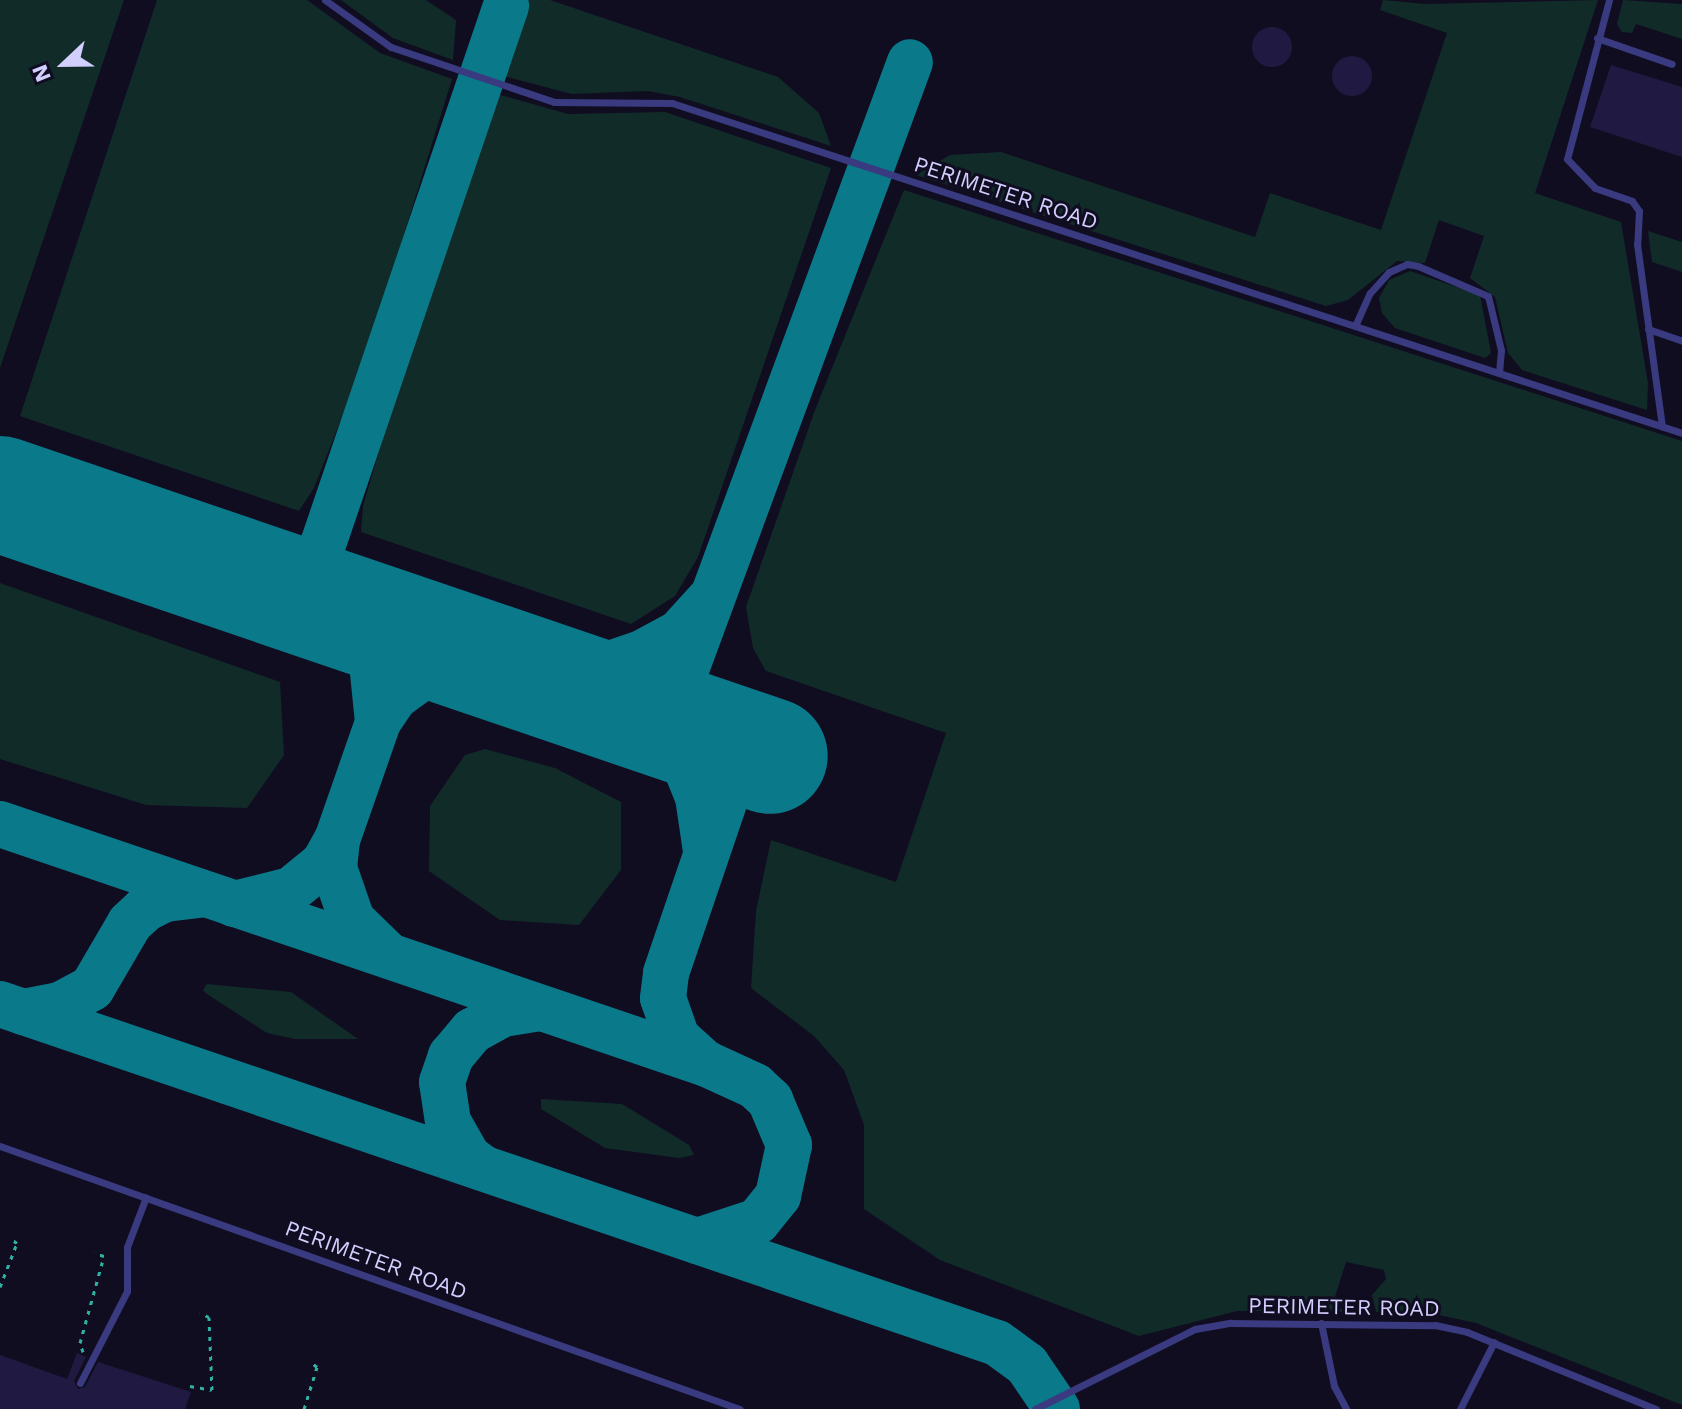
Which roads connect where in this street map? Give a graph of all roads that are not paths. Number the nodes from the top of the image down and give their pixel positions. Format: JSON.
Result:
{"nodes":[{"id":1,"x":325,"y":0,"type":"edge"},
{"id":2,"x":1609,"y":0,"type":"edge"},
{"id":3,"x":1597,"y":38,"type":"junction"},
{"id":4,"x":1672,"y":64,"type":"dead end"},
{"id":5,"x":1355,"y":326,"type":"junction"},
{"id":6,"x":1648,"y":329,"type":"junction"},
{"id":7,"x":1682,"y":341,"type":"edge"},
{"id":8,"x":1499,"y":373,"type":"junction"},
{"id":9,"x":1662,"y":426,"type":"junction"},
{"id":10,"x":1682,"y":433,"type":"edge"},
{"id":11,"x":0,"y":1146,"type":"edge"},
{"id":12,"x":146,"y":1197,"type":"junction"},
{"id":13,"x":1321,"y":1323,"type":"junction"},
{"id":14,"x":1494,"y":1342,"type":"junction"},
{"id":15,"x":80,"y":1383,"type":"dead end"},
{"id":16,"x":740,"y":1409,"type":"edge"},
{"id":17,"x":1035,"y":1409,"type":"edge"},
{"id":18,"x":1346,"y":1409,"type":"edge"},
{"id":19,"x":1460,"y":1409,"type":"edge"},
{"id":20,"x":1656,"y":1409,"type":"edge"}],
"edges":[{"from":1,"to":5,"type":"lane","name":"PERIMETER ROAD"},
{"from":2,"to":3,"type":"lane"},
{"from":3,"to":4,"type":"lane"},
{"from":3,"to":6,"type":"lane"},
{"from":5,"to":8,"type":"lane","name":"PERIMETER ROAD"},
{"from":5,"to":8,"type":"lane"},
{"from":6,"to":7,"type":"lane"},
{"from":6,"to":9,"type":"lane"},
{"from":8,"to":9,"type":"lane","name":"PERIMETER ROAD"},
{"from":9,"to":10,"type":"lane","name":"PERIMETER ROAD"},
{"from":11,"to":12,"type":"lane","name":"PERIMETER ROAD"},
{"from":12,"to":15,"type":"lane"},
{"from":12,"to":16,"type":"lane","name":"PERIMETER ROAD"},
{"from":13,"to":14,"type":"lane","name":"PERIMETER ROAD"},
{"from":13,"to":17,"type":"lane","name":"PERIMETER ROAD"},
{"from":13,"to":18,"type":"lane"},
{"from":14,"to":19,"type":"lane"},
{"from":14,"to":20,"type":"lane","name":"PERIMETER ROAD"}]}
